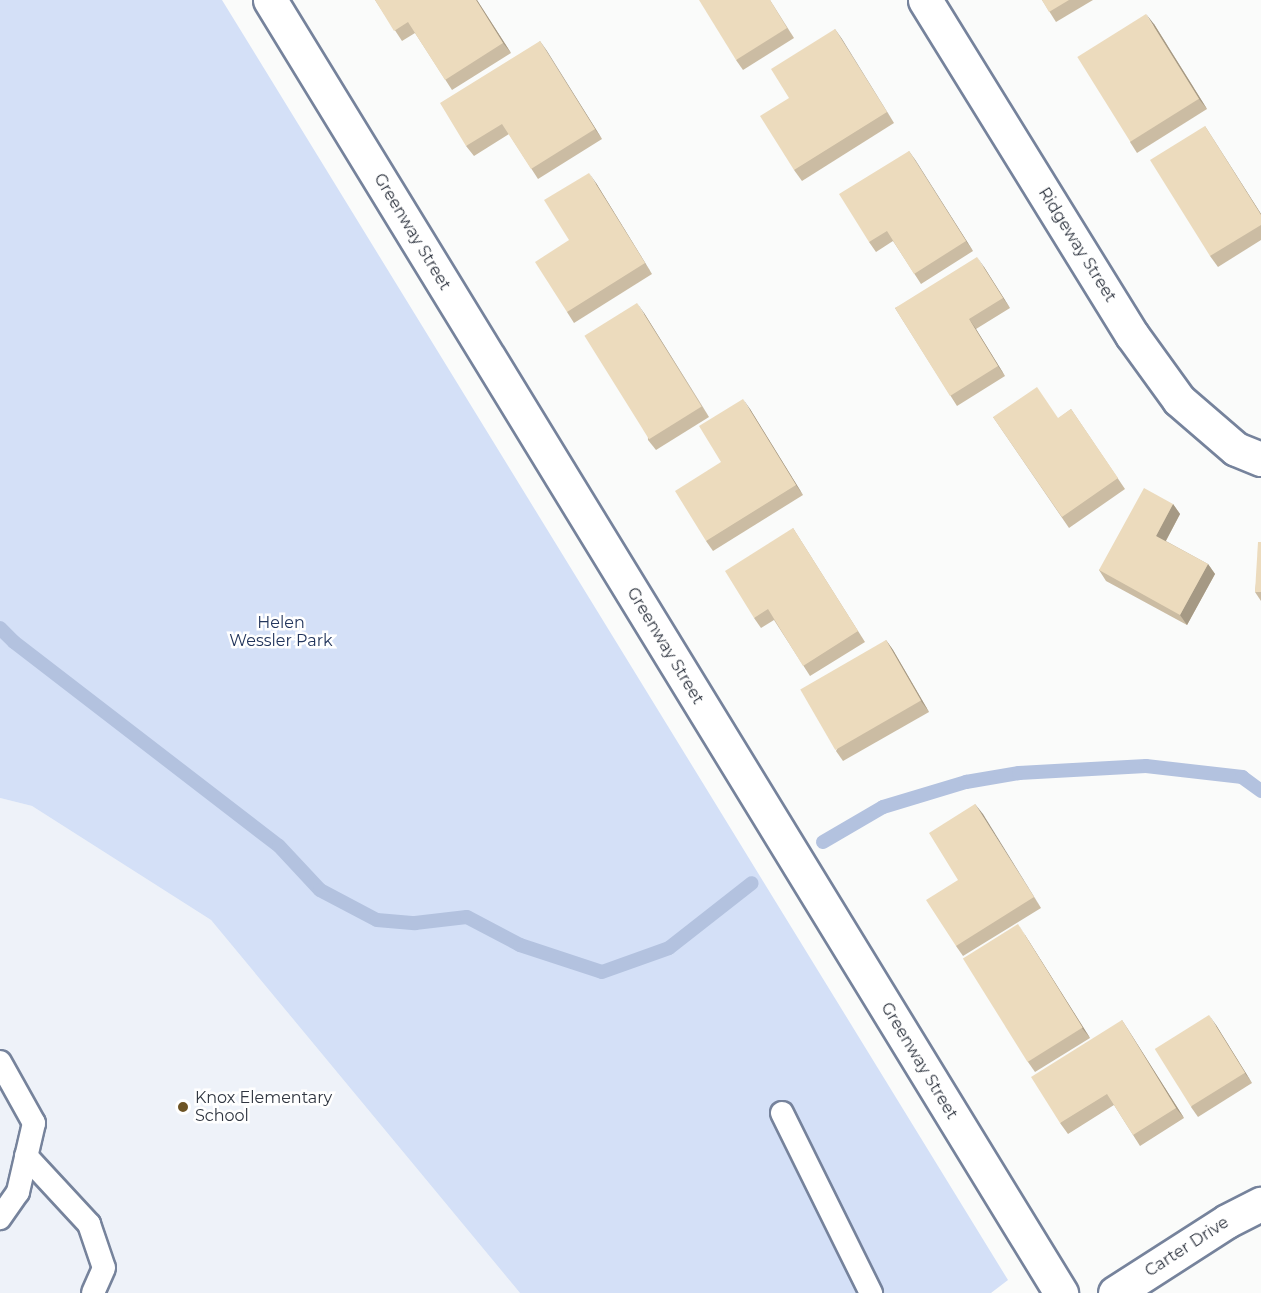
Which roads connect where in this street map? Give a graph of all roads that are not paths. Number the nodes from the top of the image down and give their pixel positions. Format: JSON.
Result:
{"nodes":[{"id":1,"x":270,"y":0,"type":"edge"},
{"id":2,"x":925,"y":0,"type":"edge"},
{"id":3,"x":1261,"y":459,"type":"edge"},
{"id":4,"x":0,"y":1062,"type":"edge"},
{"id":5,"x":782,"y":1113,"type":"dead end"},
{"id":6,"x":26,"y":1156,"type":"junction"},
{"id":7,"x":1261,"y":1203,"type":"edge"},
{"id":8,"x":0,"y":1218,"type":"edge"},
{"id":9,"x":93,"y":1293,"type":"edge"},
{"id":10,"x":871,"y":1293,"type":"edge"},
{"id":11,"x":1061,"y":1293,"type":"edge"},
{"id":12,"x":1116,"y":1293,"type":"edge"}],
"edges":[{"from":1,"to":11,"type":"street","name":"Greenway Street"},
{"from":2,"to":3,"type":"street","name":"Ridgeway Street"},
{"from":4,"to":6,"type":"lane"},
{"from":5,"to":10,"type":"lane"},
{"from":6,"to":8,"type":"lane"},
{"from":6,"to":9,"type":"lane"},
{"from":7,"to":12,"type":"street","name":"Carter Drive"}]}
